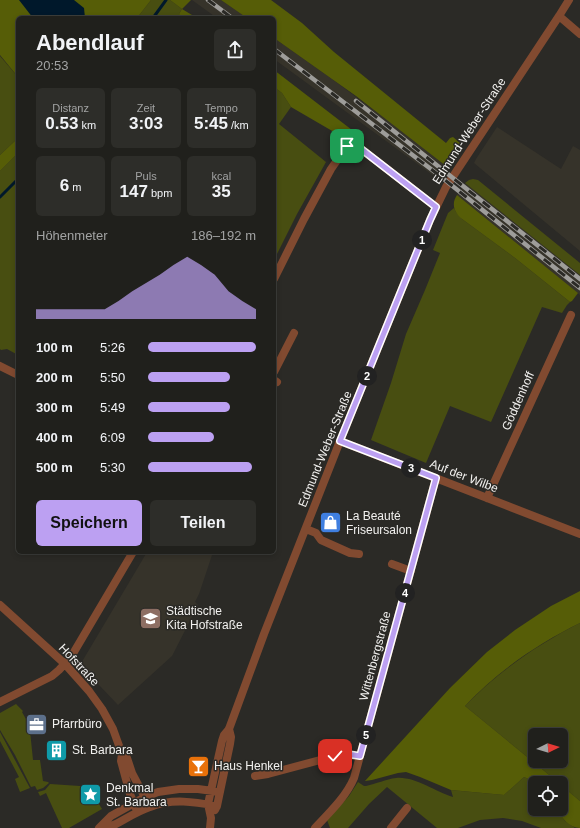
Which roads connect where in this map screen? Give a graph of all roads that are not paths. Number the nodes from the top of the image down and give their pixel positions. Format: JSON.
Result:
{"nodes":[{"id":1,"x":569,"y":0,"type":"edge"},
{"id":2,"x":559,"y":16,"type":"junction"},
{"id":3,"x":580,"y":34,"type":"edge"},
{"id":4,"x":436,"y":207,"type":"junction"},
{"id":5,"x":276,"y":275,"type":"edge"},
{"id":6,"x":571,"y":315,"type":"dead end"},
{"id":7,"x":294,"y":333,"type":"dead end"},
{"id":8,"x":0,"y":366,"type":"edge"},
{"id":9,"x":276,"y":368,"type":"edge"},
{"id":10,"x":16,"y":374,"type":"edge"},
{"id":11,"x":340,"y":441,"type":"junction"},
{"id":12,"x":436,"y":478,"type":"junction"},
{"id":13,"x":487,"y":498,"type":"junction"},
{"id":14,"x":306,"y":530,"type":"junction"},
{"id":15,"x":580,"y":534,"type":"edge"},
{"id":16,"x":133,"y":554,"type":"edge"},
{"id":17,"x":359,"y":554,"type":"dead end"},
{"id":18,"x":392,"y":564,"type":"dead end"},
{"id":19,"x":411,"y":571,"type":"junction"},
{"id":20,"x":0,"y":606,"type":"edge"},
{"id":21,"x":65,"y":664,"type":"junction"},
{"id":22,"x":0,"y":702,"type":"edge"},
{"id":23,"x":229,"y":729,"type":"junction"},
{"id":24,"x":122,"y":754,"type":"junction"},
{"id":25,"x":360,"y":756,"type":"junction"},
{"id":26,"x":255,"y":776,"type":"dead end"},
{"id":27,"x":211,"y":791,"type":"junction"},
{"id":28,"x":220,"y":792,"type":"junction"},
{"id":29,"x":145,"y":797,"type":"junction"},
{"id":30,"x":134,"y":804,"type":"junction"},
{"id":31,"x":208,"y":804,"type":"junction"},
{"id":32,"x":218,"y":806,"type":"junction"},
{"id":33,"x":150,"y":807,"type":"junction"},
{"id":34,"x":407,"y":808,"type":"dead end"},
{"id":35,"x":138,"y":812,"type":"junction"},
{"id":36,"x":211,"y":818,"type":"junction"},
{"id":37,"x":320,"y":826,"type":"edge"},
{"id":38,"x":100,"y":828,"type":"edge"},
{"id":39,"x":210,"y":828,"type":"edge"},
{"id":40,"x":391,"y":828,"type":"edge"}],
"edges":[{"from":1,"to":2,"type":"street","name":"Edmund-Weber-Straße"},
{"from":2,"to":3,"type":"street"},
{"from":2,"to":4,"type":"street","name":"Edmund-Weber-Straße"},
{"from":4,"to":5,"type":"street"},
{"from":4,"to":11,"type":"street","name":"Edmund-Weber-Straße"},
{"from":6,"to":13,"type":"street","name":"Göddenhoff"},
{"from":7,"to":9,"type":"street"},
{"from":8,"to":10,"type":"street"},
{"from":11,"to":12,"type":"street","name":"Auf der Wilbe"},
{"from":11,"to":14,"type":"street","name":"Edmund-Weber-Straße"},
{"from":12,"to":13,"type":"street","name":"Auf der Wilbe"},
{"from":12,"to":19,"type":"street","name":"Wittenbergstraße"},
{"from":13,"to":15,"type":"street","name":"Auf der Wilbe"},
{"from":14,"to":17,"type":"street"},
{"from":14,"to":23,"type":"street","name":"Edmund-Weber-Straße"},
{"from":16,"to":21,"type":"street"},
{"from":18,"to":19,"type":"street"},
{"from":19,"to":25,"type":"street","name":"Wittenbergstraße"},
{"from":20,"to":21,"type":"street","name":"Hofstraße"},
{"from":21,"to":22,"type":"street"},
{"from":21,"to":24,"type":"street","name":"Hofstraße"},
{"from":23,"to":27,"type":"street","name":"Edmund-Weber-Straße"},
{"from":23,"to":28,"type":"street","name":"Edmund-Weber-Straße"},
{"from":24,"to":29,"type":"street","name":"Hofstraße"},
{"from":24,"to":30,"type":"street","name":"Hofstraße"},
{"from":25,"to":26,"type":"street"},
{"from":25,"to":37,"type":"street","name":"Wittenbergstraße"},
{"from":27,"to":28,"type":"street"},
{"from":27,"to":29,"type":"street"},
{"from":27,"to":31,"type":"street","name":"Edmund-Weber-Straße"},
{"from":28,"to":32,"type":"street","name":"Edmund-Weber-Straße"},
{"from":29,"to":30,"type":"street"},
{"from":29,"to":33,"type":"street","name":"Hofstraße"},
{"from":30,"to":35,"type":"street","name":"Hofstraße"},
{"from":30,"to":38,"type":"street"},
{"from":31,"to":32,"type":"street"},
{"from":31,"to":33,"type":"street"},
{"from":31,"to":36,"type":"street","name":"Edmund-Weber-Straße"},
{"from":32,"to":36,"type":"street","name":"Edmund-Weber-Straße"},
{"from":33,"to":35,"type":"street"},
{"from":34,"to":40,"type":"street"},
{"from":35,"to":38,"type":"street"},
{"from":36,"to":39,"type":"street","name":"Edmund-Weber-Straße"}]}
